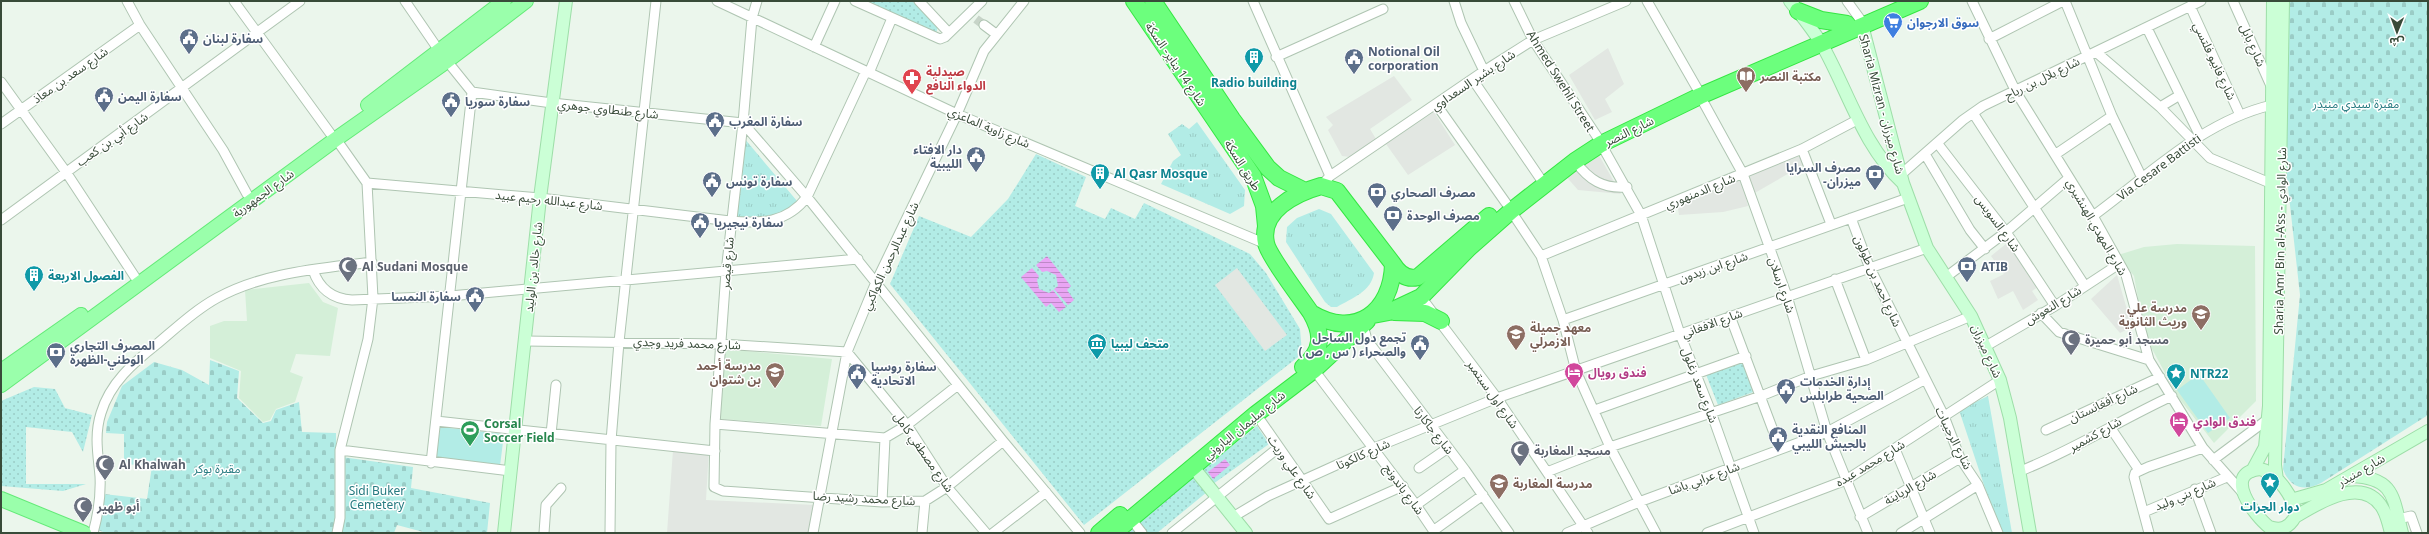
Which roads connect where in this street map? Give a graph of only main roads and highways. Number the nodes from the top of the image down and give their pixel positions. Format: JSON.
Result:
{"nodes":[{"id":1,"x":504,"y":1,"type":"edge"},
{"id":2,"x":526,"y":1,"type":"edge"},
{"id":3,"x":1134,"y":1,"type":"edge"},
{"id":4,"x":1153,"y":1,"type":"edge"},
{"id":5,"x":1902,"y":1,"type":"edge"},
{"id":6,"x":1920,"y":1,"type":"edge"},
{"id":7,"x":1794,"y":6,"type":"edge"},
{"id":8,"x":1856,"y":23,"type":"junction"},
{"id":9,"x":444,"y":56,"type":"junction"},
{"id":10,"x":1225,"y":124,"type":"junction"},
{"id":11,"x":333,"y":136,"type":"junction"},
{"id":12,"x":1600,"y":141,"type":"junction"},
{"id":13,"x":1305,"y":191,"type":"junction"},
{"id":14,"x":1508,"y":207,"type":"junction"},
{"id":15,"x":1266,"y":226,"type":"junction"},
{"id":16,"x":1266,"y":244,"type":"joint"},
{"id":17,"x":1412,"y":284,"type":"junction"},
{"id":18,"x":1389,"y":312,"type":"junction"},
{"id":19,"x":1311,"y":313,"type":"junction"},
{"id":20,"x":1368,"y":320,"type":"junction"},
{"id":21,"x":1441,"y":321,"type":"road end"},
{"id":22,"x":2,"y":367,"type":"edge"},
{"id":23,"x":1,"y":385,"type":"edge"},
{"id":24,"x":1,"y":499,"type":"edge"},
{"id":25,"x":1,"y":506,"type":"edge"},
{"id":26,"x":66,"y":533,"type":"edge"},
{"id":27,"x":84,"y":533,"type":"edge"},
{"id":28,"x":1099,"y":533,"type":"edge"},
{"id":29,"x":1114,"y":533,"type":"edge"}],
"edges":[{"from":1,"to":9,"type":"main road","name":"شارع الجمهورية"},
{"from":2,"to":9,"type":"main road","name":"شارع الجمهورية"},
{"from":3,"to":10,"type":"highway","name":"شارع 14 يناير- السكة"},
{"from":4,"to":10,"type":"highway","name":"شارع 14 يناير- السكة"},
{"from":5,"to":8,"type":"highway","name":"شارع النصر"},
{"from":6,"to":8,"type":"highway","name":"شارع النصر"},
{"from":7,"to":8,"type":"highway"},
{"from":8,"to":12,"type":"highway","name":"شارع النصر"},
{"from":9,"to":11,"type":"main road","name":"شارع الجمهورية"},
{"from":10,"to":13,"type":"highway","name":"طريق السكة"},
{"from":10,"to":15,"type":"highway","name":"طريق السكة"},
{"from":11,"to":22,"type":"main road","name":"شارع الجمهورية"},
{"from":11,"to":23,"type":"main road","name":"شارع الجمهورية"},
{"from":12,"to":14,"type":"highway","name":"شارع النصر"},
{"from":12,"to":14,"type":"highway","name":"شارع النصر"},
{"from":13,"to":15,"type":"highway"},
{"from":13,"to":17,"type":"highway"},
{"from":14,"to":17,"type":"highway","name":"شارع النصر"},
{"from":15,"to":16,"type":"highway","name":"طريق السكة"},
{"from":16,"to":19,"type":"highway","name":"شارع سليمان الباروني"},
{"from":17,"to":18,"type":"highway","name":"شارع النصر"},
{"from":17,"to":20,"type":"highway","name":"شارع سليمان الباروني"},
{"from":18,"to":20,"type":"highway","name":"شارع النصر"},
{"from":18,"to":21,"type":"highway"},
{"from":19,"to":20,"type":"highway"},
{"from":19,"to":28,"type":"highway","name":"شارع سليمان الباروني"},
{"from":20,"to":29,"type":"highway","name":"شارع سليمان الباروني"},
{"from":24,"to":27,"type":"main road"},
{"from":25,"to":26,"type":"main road"}]}
